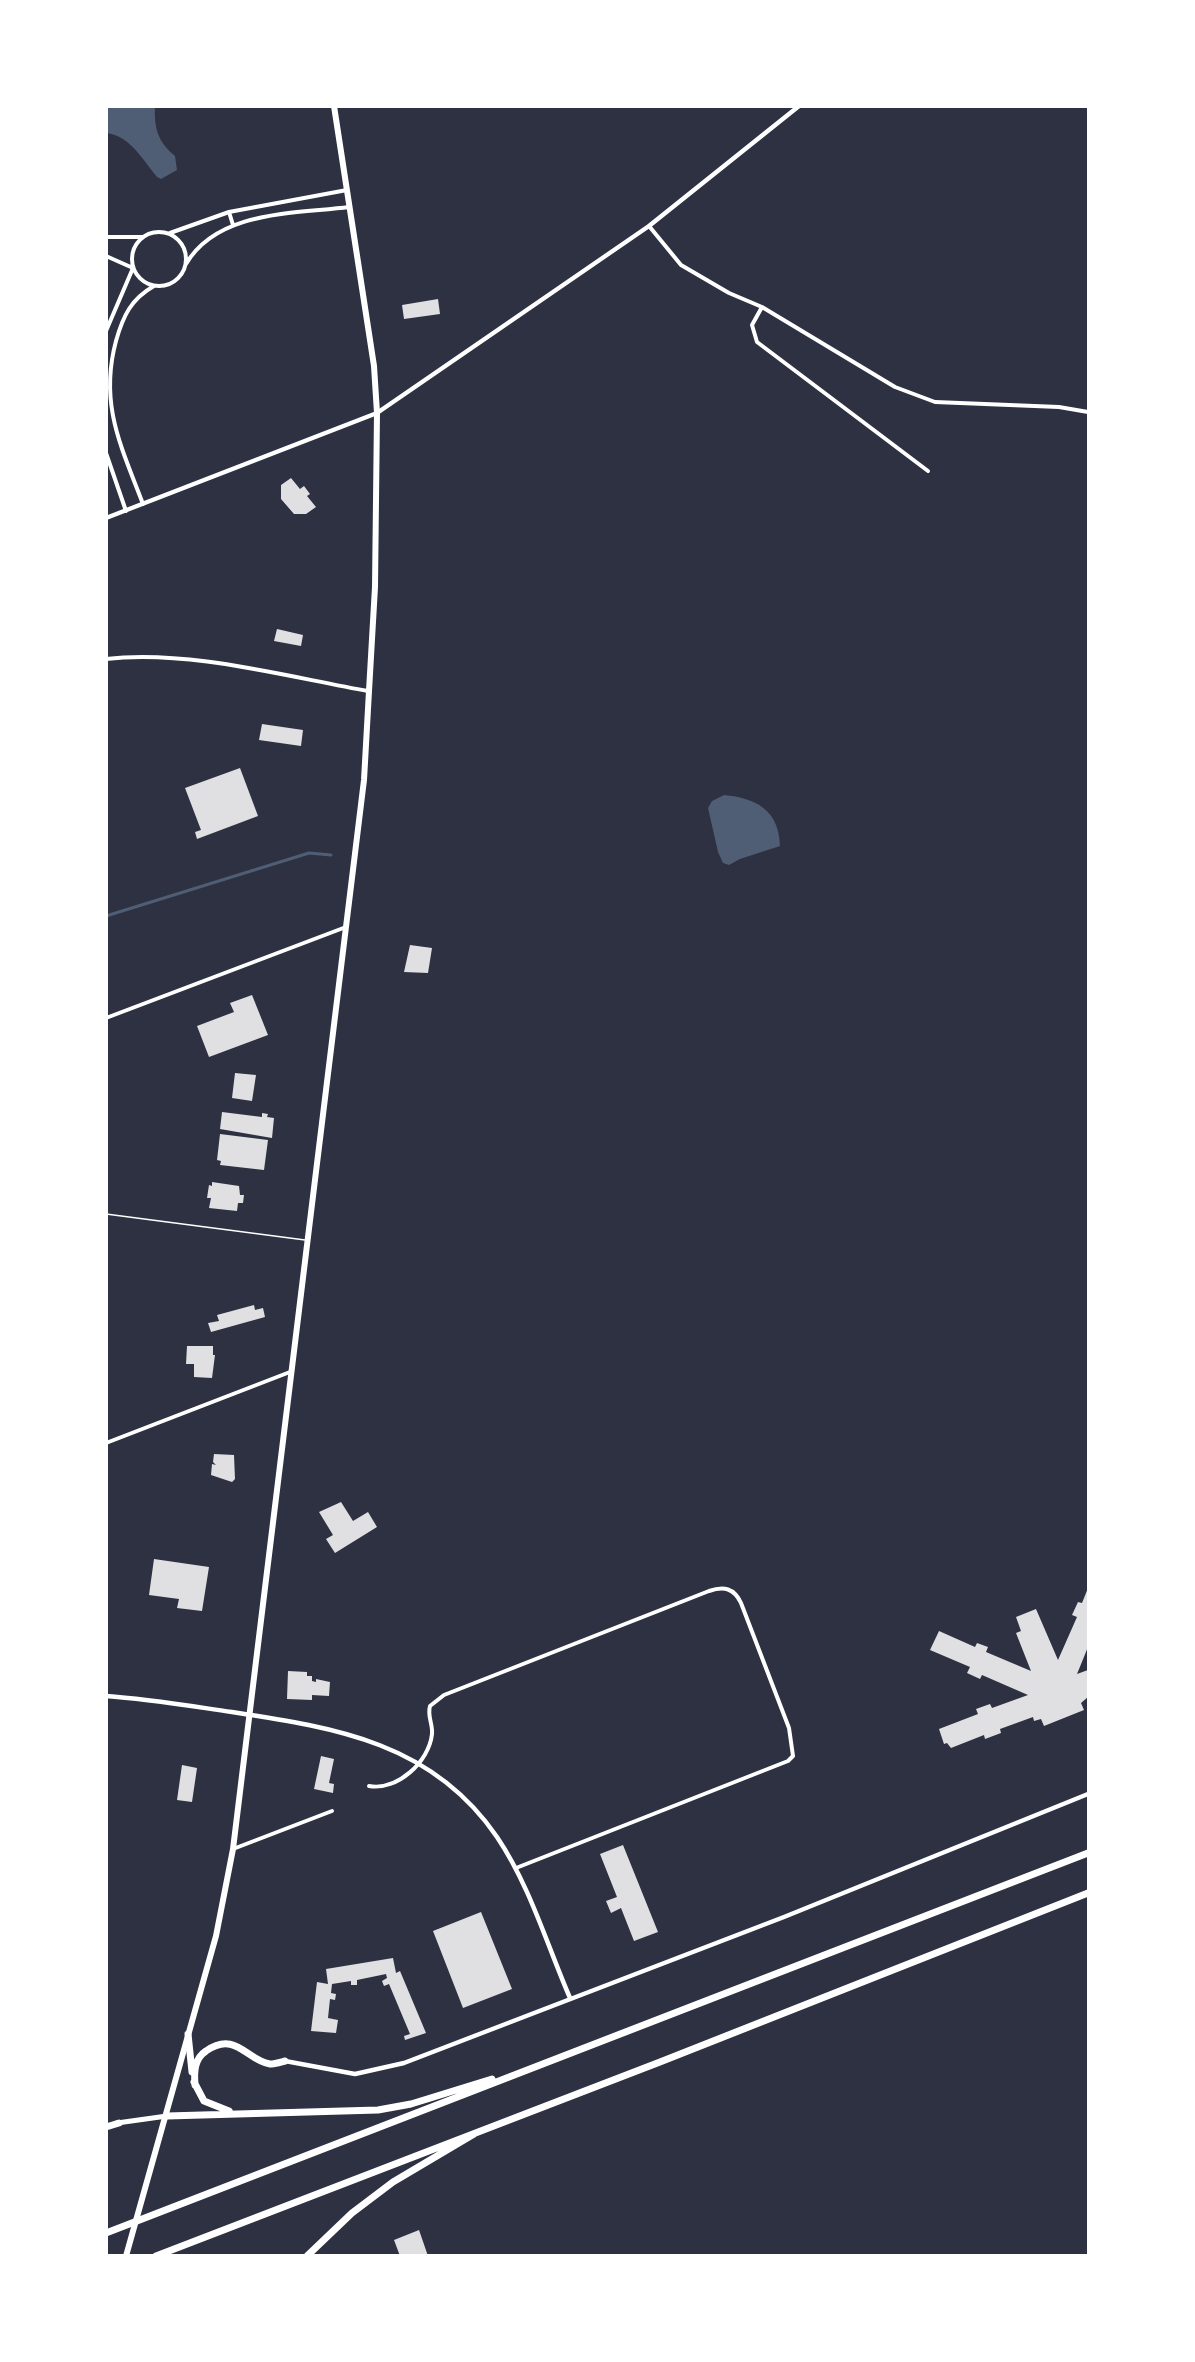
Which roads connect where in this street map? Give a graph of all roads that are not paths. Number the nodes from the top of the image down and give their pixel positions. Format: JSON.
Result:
{"nodes":[{"id":1,"x":334,"y":106,"type":"edge"},
{"id":2,"x":799,"y":106,"type":"edge"},
{"id":3,"x":347,"y":190,"type":"junction"},
{"id":4,"x":349,"y":207,"type":"junction"},
{"id":5,"x":229,"y":212,"type":"junction"},
{"id":6,"x":233,"y":225,"type":"junction"},
{"id":7,"x":650,"y":226,"type":"junction"},
{"id":8,"x":170,"y":233,"type":"junction"},
{"id":9,"x":106,"y":237,"type":"edge"},
{"id":10,"x":143,"y":237,"type":"junction"},
{"id":11,"x":106,"y":256,"type":"edge"},
{"id":12,"x":186,"y":264,"type":"junction"},
{"id":13,"x":133,"y":268,"type":"junction"},
{"id":14,"x":154,"y":286,"type":"junction"},
{"id":15,"x":762,"y":307,"type":"junction"},
{"id":16,"x":106,"y":331,"type":"edge"},
{"id":17,"x":108,"y":381,"type":"edge"},
{"id":18,"x":1089,"y":412,"type":"edge"},
{"id":19,"x":377,"y":413,"type":"junction"},
{"id":20,"x":106,"y":453,"type":"edge"},
{"id":21,"x":928,"y":471,"type":"dead end"},
{"id":22,"x":143,"y":504,"type":"junction"},
{"id":23,"x":126,"y":511,"type":"junction"},
{"id":24,"x":106,"y":518,"type":"edge"},
{"id":25,"x":106,"y":659,"type":"edge"},
{"id":26,"x":369,"y":691,"type":"junction"},
{"id":27,"x":346,"y":927,"type":"junction"},
{"id":28,"x":106,"y":1018,"type":"edge"},
{"id":29,"x":106,"y":1214,"type":"edge"},
{"id":30,"x":308,"y":1241,"type":"junction"},
{"id":31,"x":290,"y":1371,"type":"junction"},
{"id":32,"x":106,"y":1443,"type":"edge"},
{"id":33,"x":106,"y":1696,"type":"edge"},
{"id":34,"x":250,"y":1715,"type":"junction"},
{"id":35,"x":419,"y":1762,"type":"junction"},
{"id":36,"x":369,"y":1786,"type":"dead end"},
{"id":37,"x":1089,"y":1794,"type":"edge"},
{"id":38,"x":332,"y":1811,"type":"dead end"},
{"id":39,"x":233,"y":1849,"type":"junction"},
{"id":40,"x":1089,"y":1853,"type":"edge"},
{"id":41,"x":516,"y":1868,"type":"junction"},
{"id":42,"x":1089,"y":1893,"type":"edge"},
{"id":43,"x":570,"y":1998,"type":"junction"},
{"id":44,"x":188,"y":2034,"type":"junction"},
{"id":45,"x":568,"y":2054,"type":"junction"},
{"id":46,"x":285,"y":2061,"type":"joint"},
{"id":47,"x":195,"y":2085,"type":"junction"},
{"id":48,"x":246,"y":2114,"type":"junction"},
{"id":49,"x":167,"y":2116,"type":"junction"},
{"id":50,"x":119,"y":2122,"type":"joint"},
{"id":51,"x":106,"y":2126,"type":"edge"},
{"id":52,"x":486,"y":2127,"type":"junction"},
{"id":53,"x":106,"y":2233,"type":"edge"},
{"id":54,"x":126,"y":2256,"type":"edge"},
{"id":55,"x":156,"y":2256,"type":"edge"},
{"id":56,"x":307,"y":2256,"type":"edge"}],
"edges":[{"from":1,"to":3,"type":"main road"},
{"from":2,"to":7,"type":"street"},
{"from":3,"to":4,"type":"main road"},
{"from":3,"to":5,"type":"street"},
{"from":4,"to":6,"type":"street"},
{"from":4,"to":19,"type":"main road"},
{"from":5,"to":6,"type":"street"},
{"from":5,"to":8,"type":"street"},
{"from":6,"to":12,"type":"street"},
{"from":7,"to":15,"type":"street"},
{"from":7,"to":19,"type":"street"},
{"from":8,"to":10,"type":"street"},
{"from":8,"to":12,"type":"street"},
{"from":9,"to":10,"type":"street"},
{"from":10,"to":13,"type":"street"},
{"from":11,"to":13,"type":"street"},
{"from":12,"to":14,"type":"street"},
{"from":13,"to":14,"type":"street"},
{"from":13,"to":16,"type":"street"},
{"from":14,"to":17,"type":"street"},
{"from":15,"to":18,"type":"street"},
{"from":15,"to":21,"type":"street"},
{"from":17,"to":22,"type":"street"},
{"from":19,"to":22,"type":"street"},
{"from":19,"to":26,"type":"main road"},
{"from":20,"to":23,"type":"street"},
{"from":22,"to":23,"type":"street"},
{"from":23,"to":24,"type":"street"},
{"from":25,"to":26,"type":"street"},
{"from":26,"to":27,"type":"main road"},
{"from":27,"to":28,"type":"street"},
{"from":27,"to":30,"type":"main road"},
{"from":29,"to":30,"type":"lane"},
{"from":30,"to":31,"type":"main road"},
{"from":31,"to":32,"type":"street"},
{"from":31,"to":34,"type":"main road"},
{"from":33,"to":34,"type":"street"},
{"from":34,"to":35,"type":"street"},
{"from":34,"to":39,"type":"main road"},
{"from":35,"to":36,"type":"street"},
{"from":35,"to":41,"type":"street"},
{"from":35,"to":41,"type":"street"},
{"from":37,"to":43,"type":"street"},
{"from":38,"to":39,"type":"street"},
{"from":39,"to":44,"type":"main road"},
{"from":40,"to":45,"type":"highway"},
{"from":41,"to":43,"type":"street"},
{"from":42,"to":52,"type":"highway"},
{"from":43,"to":46,"type":"street"},
{"from":44,"to":47,"type":"highway"},
{"from":44,"to":49,"type":"main road"},
{"from":45,"to":48,"type":"highway"},
{"from":45,"to":53,"type":"highway"},
{"from":46,"to":47,"type":"highway"},
{"from":47,"to":48,"type":"highway"},
{"from":48,"to":49,"type":"highway"},
{"from":49,"to":50,"type":"main road"},
{"from":49,"to":54,"type":"main road"},
{"from":50,"to":51,"type":"highway"},
{"from":52,"to":55,"type":"highway"},
{"from":52,"to":56,"type":"highway"}]}
